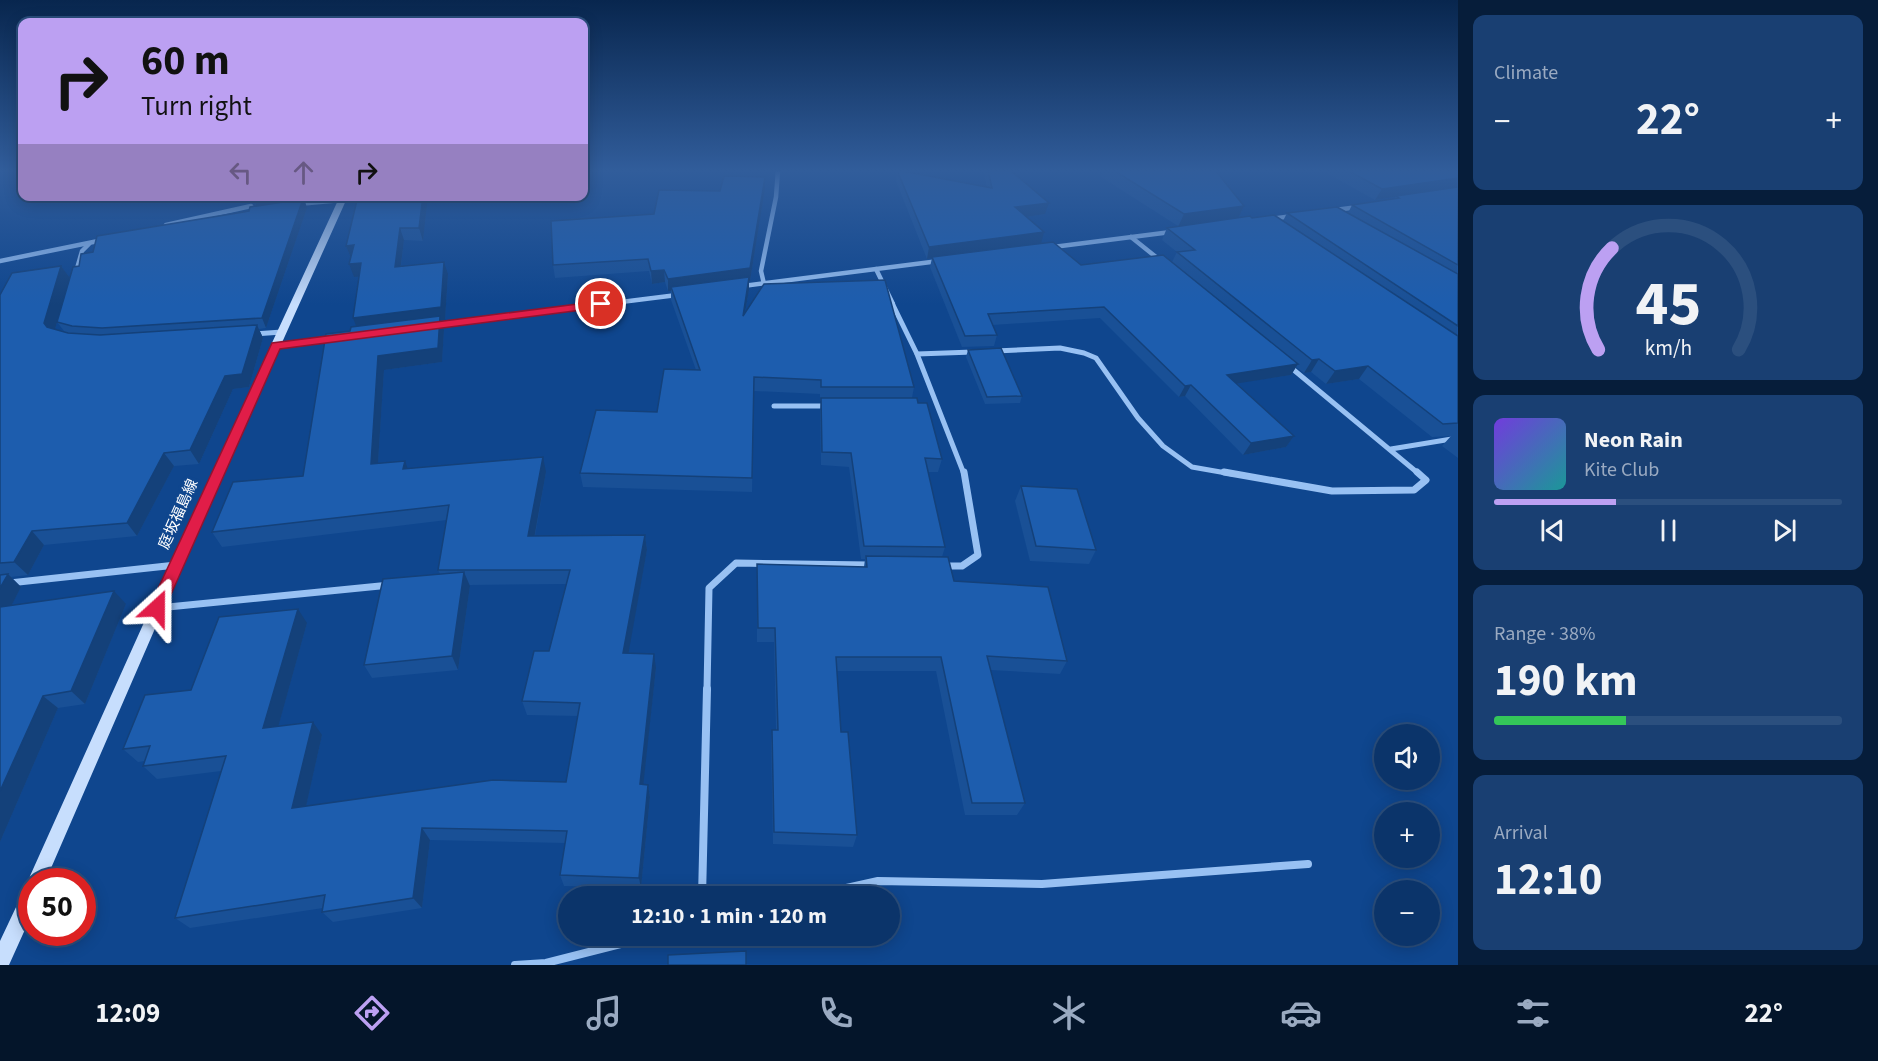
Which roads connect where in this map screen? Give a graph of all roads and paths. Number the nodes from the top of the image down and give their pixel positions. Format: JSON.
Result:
{"nodes":[{"id":1,"x":211,"y":215,"type":"edge"},
{"id":2,"x":335,"y":215,"type":"edge"},
{"id":3,"x":772,"y":215,"type":"edge"},
{"id":4,"x":1335,"y":215,"type":"edge"},
{"id":5,"x":1297,"y":216,"type":"edge"},
{"id":6,"x":1338,"y":217,"type":"edge"},
{"id":7,"x":1275,"y":226,"type":"edge"},
{"id":8,"x":158,"y":227,"type":"edge"},
{"id":9,"x":1176,"y":231,"type":"edge"},
{"id":10,"x":1131,"y":237,"type":"junction"},
{"id":11,"x":112,"y":238,"type":"edge"},
{"id":12,"x":89,"y":244,"type":"junction"},
{"id":13,"x":1050,"y":247,"type":"edge"},
{"id":14,"x":0,"y":261,"type":"edge"},
{"id":15,"x":946,"y":261,"type":"edge"},
{"id":16,"x":1168,"y":267,"type":"edge"},
{"id":17,"x":876,"y":269,"type":"junction"},
{"id":18,"x":73,"y":283,"type":"edge"},
{"id":19,"x":764,"y":284,"type":"junction"},
{"id":20,"x":741,"y":287,"type":"edge"},
{"id":21,"x":682,"y":294,"type":"edge"},
{"id":22,"x":427,"y":327,"type":"edge"},
{"id":23,"x":247,"y":335,"type":"edge"},
{"id":24,"x":334,"y":338,"type":"edge"},
{"id":25,"x":279,"y":339,"type":"junction"},
{"id":26,"x":917,"y":354,"type":"junction"},
{"id":27,"x":1279,"y":358,"type":"edge"},
{"id":28,"x":774,"y":406,"type":"dead end"},
{"id":29,"x":832,"y":406,"type":"edge"},
{"id":30,"x":926,"y":406,"type":"edge"},
{"id":31,"x":937,"y":406,"type":"junction"},
{"id":32,"x":1458,"y":438,"type":"edge"},
{"id":33,"x":1391,"y":449,"type":"junction"},
{"id":34,"x":177,"y":564,"type":"junction"},
{"id":35,"x":879,"y":565,"type":"edge"},
{"id":36,"x":938,"y":566,"type":"edge"},
{"id":37,"x":0,"y":584,"type":"edge"},
{"id":38,"x":404,"y":584,"type":"edge"},
{"id":39,"x":157,"y":608,"type":"junction"},
{"id":40,"x":1308,"y":864,"type":"dead end"},
{"id":41,"x":42,"y":868,"type":"edge"},
{"id":42,"x":702,"y":886,"type":"edge"},
{"id":43,"x":856,"y":886,"type":"edge"},
{"id":44,"x":18,"y":923,"type":"edge"},
{"id":45,"x":614,"y":946,"type":"edge"},
{"id":46,"x":0,"y":963,"type":"edge"},
{"id":47,"x":546,"y":964,"type":"edge"},
{"id":48,"x":515,"y":965,"type":"edge"}],
"edges":[{"from":1,"to":8,"type":"street"},
{"from":2,"to":25,"type":"main road","name":"庭坂福島線"},
{"from":3,"to":19,"type":"street"},
{"from":4,"to":6,"type":"street"},
{"from":5,"to":7,"type":"street"},
{"from":9,"to":10,"type":"street"},
{"from":10,"to":13,"type":"street"},
{"from":10,"to":16,"type":"street"},
{"from":11,"to":12,"type":"street"},
{"from":12,"to":14,"type":"street"},
{"from":12,"to":18,"type":"street"},
{"from":15,"to":17,"type":"street"},
{"from":17,"to":19,"type":"street"},
{"from":17,"to":26,"type":"street"},
{"from":19,"to":20,"type":"street"},
{"from":21,"to":22,"type":"street"},
{"from":23,"to":25,"type":"street"},
{"from":24,"to":25,"type":"street"},
{"from":25,"to":34,"type":"main road","name":"庭坂福島線"},
{"from":26,"to":31,"type":"street"},
{"from":26,"to":33,"type":"street"},
{"from":27,"to":33,"type":"street"},
{"from":28,"to":29,"type":"street"},
{"from":30,"to":31,"type":"street"},
{"from":31,"to":36,"type":"street"},
{"from":32,"to":33,"type":"street"},
{"from":34,"to":37,"type":"street"},
{"from":34,"to":39,"type":"main road","name":"庭坂福島線"},
{"from":35,"to":42,"type":"street"},
{"from":38,"to":39,"type":"street"},
{"from":39,"to":41,"type":"main road","name":"庭坂福島線"},
{"from":40,"to":43,"type":"street"},
{"from":44,"to":46,"type":"main road"},
{"from":45,"to":47,"type":"street"},
{"from":47,"to":48,"type":"street"}]}
